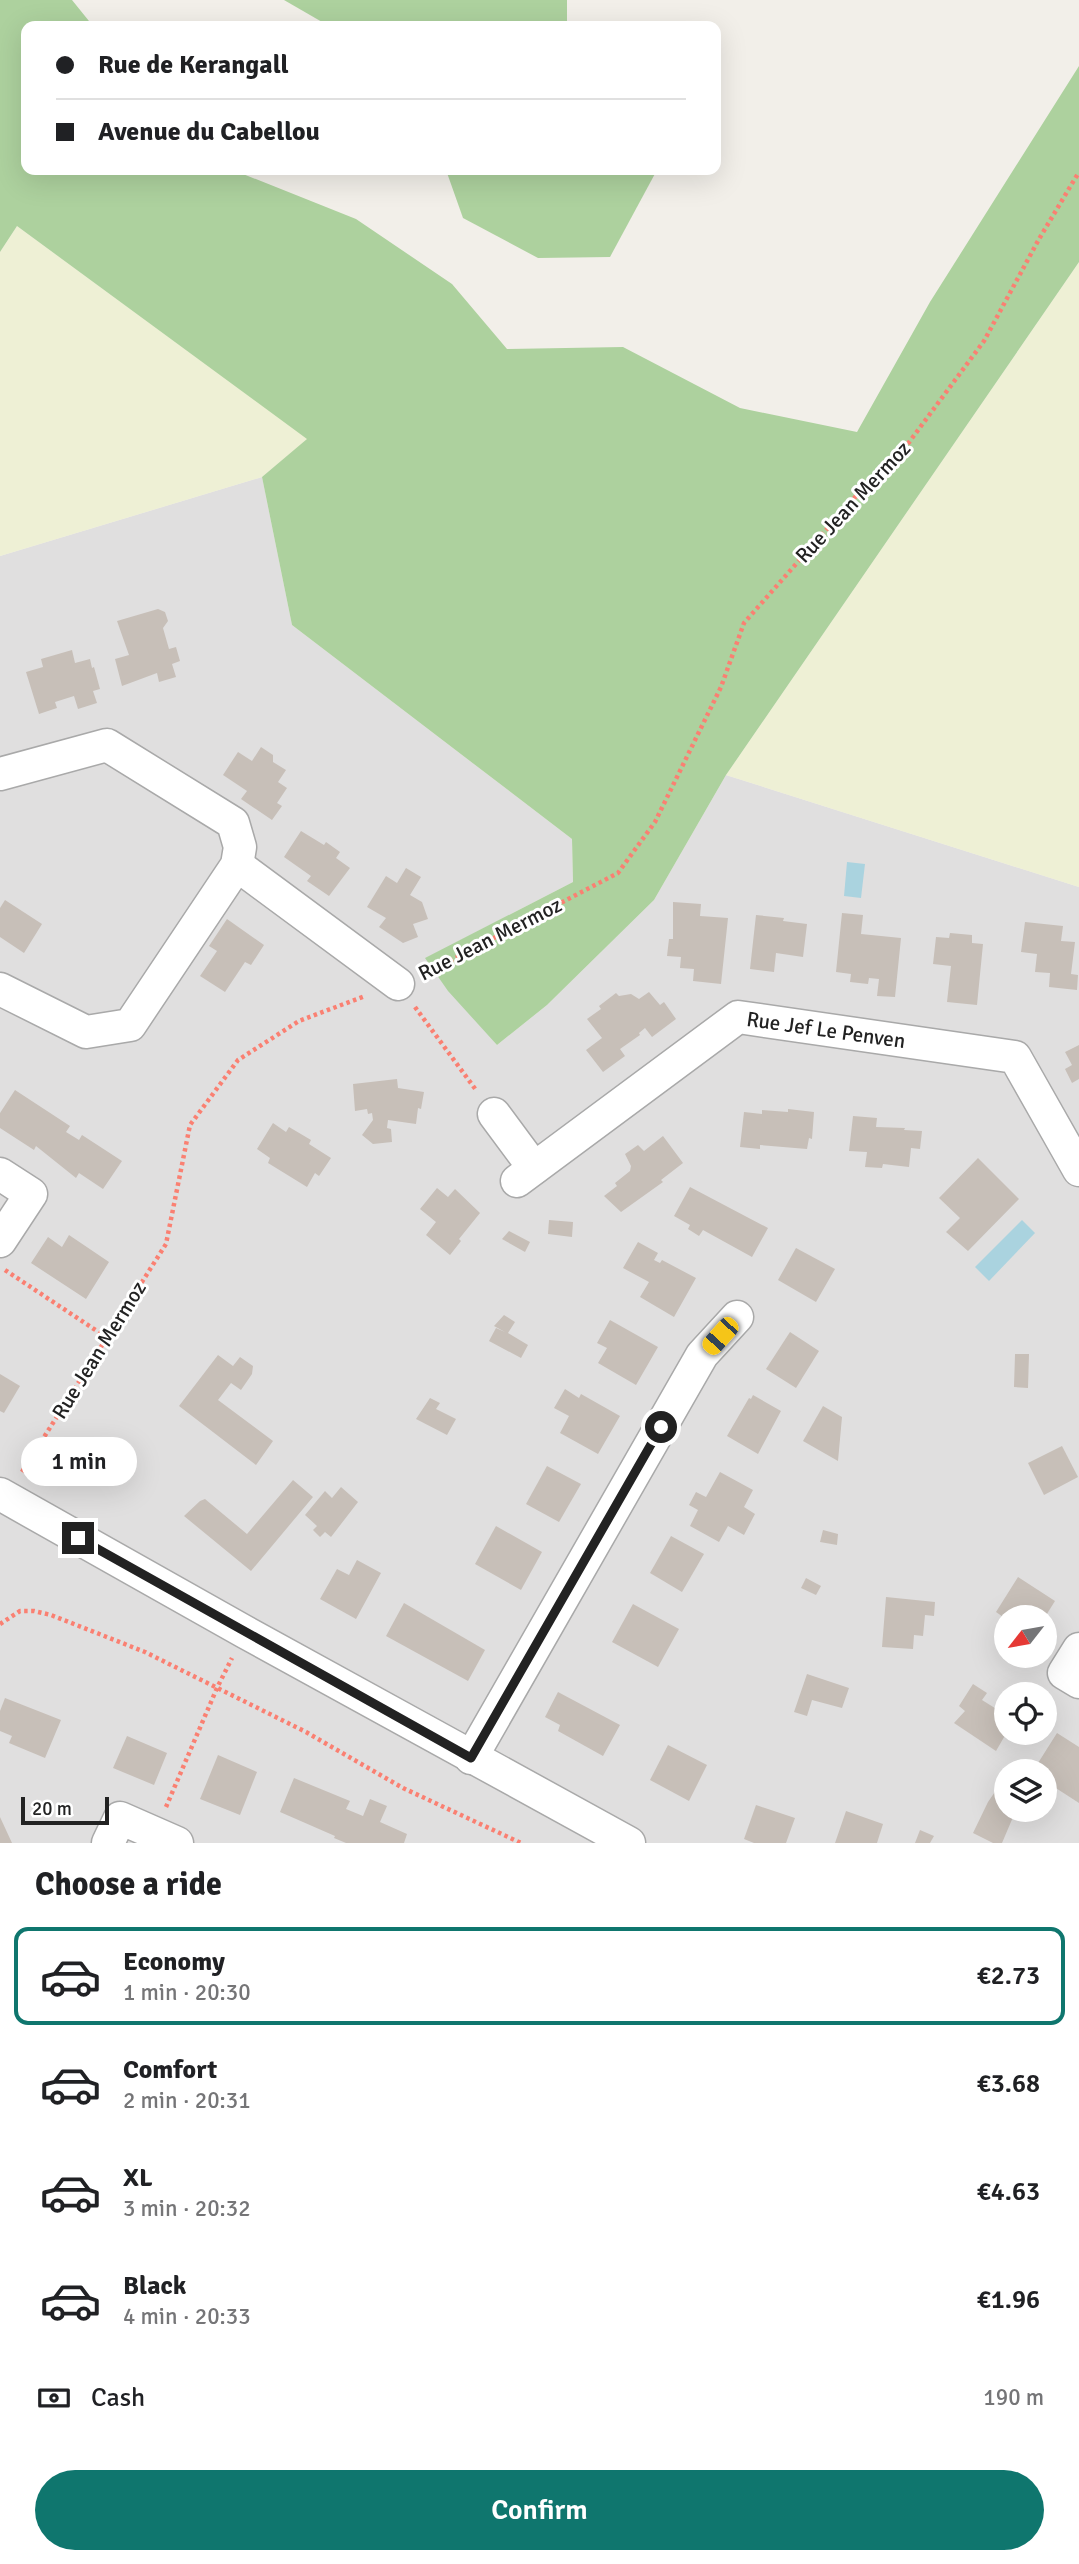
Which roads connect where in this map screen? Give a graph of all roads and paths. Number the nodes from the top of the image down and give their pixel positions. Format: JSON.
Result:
{"nodes":[{"id":1,"x":1079,"y":172,"type":"edge"},
{"id":2,"x":0,"y":774,"type":"edge"},
{"id":3,"x":237,"y":865,"type":"junction"},
{"id":4,"x":398,"y":984,"type":"junction"},
{"id":5,"x":0,"y":989,"type":"edge"},
{"id":6,"x":494,"y":1114,"type":"joint"},
{"id":7,"x":1079,"y":1170,"type":"edge"},
{"id":8,"x":0,"y":1174,"type":"edge"},
{"id":9,"x":0,"y":1241,"type":"edge"},
{"id":10,"x":0,"y":1267,"type":"edge"},
{"id":11,"x":737,"y":1317,"type":"dead end"},
{"id":12,"x":106,"y":1338,"type":"junction"},
{"id":13,"x":2,"y":1500,"type":"edge"},
{"id":14,"x":0,"y":1624,"type":"edge"},
{"id":15,"x":245,"y":1632,"type":"junction"},
{"id":16,"x":1079,"y":1649,"type":"edge"},
{"id":17,"x":1079,"y":1682,"type":"edge"},
{"id":18,"x":217,"y":1688,"type":"junction"},
{"id":19,"x":471,"y":1758,"type":"junction"},
{"id":20,"x":166,"y":1838,"type":"edge"},
{"id":21,"x":108,"y":1843,"type":"edge"},
{"id":22,"x":522,"y":1843,"type":"edge"},
{"id":23,"x":629,"y":1843,"type":"edge"}],
"edges":[{"from":1,"to":4,"type":"path","name":"Rue Jean Mermoz"},
{"from":2,"to":3,"type":"street"},
{"from":3,"to":4,"type":"street"},
{"from":3,"to":5,"type":"street"},
{"from":4,"to":6,"type":"path"},
{"from":4,"to":12,"type":"path","name":"Rue Jean Mermoz"},
{"from":6,"to":7,"type":"street","name":"Rue Jef Le Penven"},
{"from":8,"to":9,"type":"street"},
{"from":10,"to":12,"type":"path"},
{"from":11,"to":19,"type":"street"},
{"from":12,"to":13,"type":"path","name":"Rue Jean Mermoz"},
{"from":13,"to":15,"type":"street"},
{"from":14,"to":18,"type":"path"},
{"from":15,"to":18,"type":"path"},
{"from":15,"to":19,"type":"street"},
{"from":16,"to":17,"type":"street"},
{"from":18,"to":20,"type":"path"},
{"from":18,"to":22,"type":"path"},
{"from":19,"to":23,"type":"street"},
{"from":20,"to":21,"type":"street"}]}
